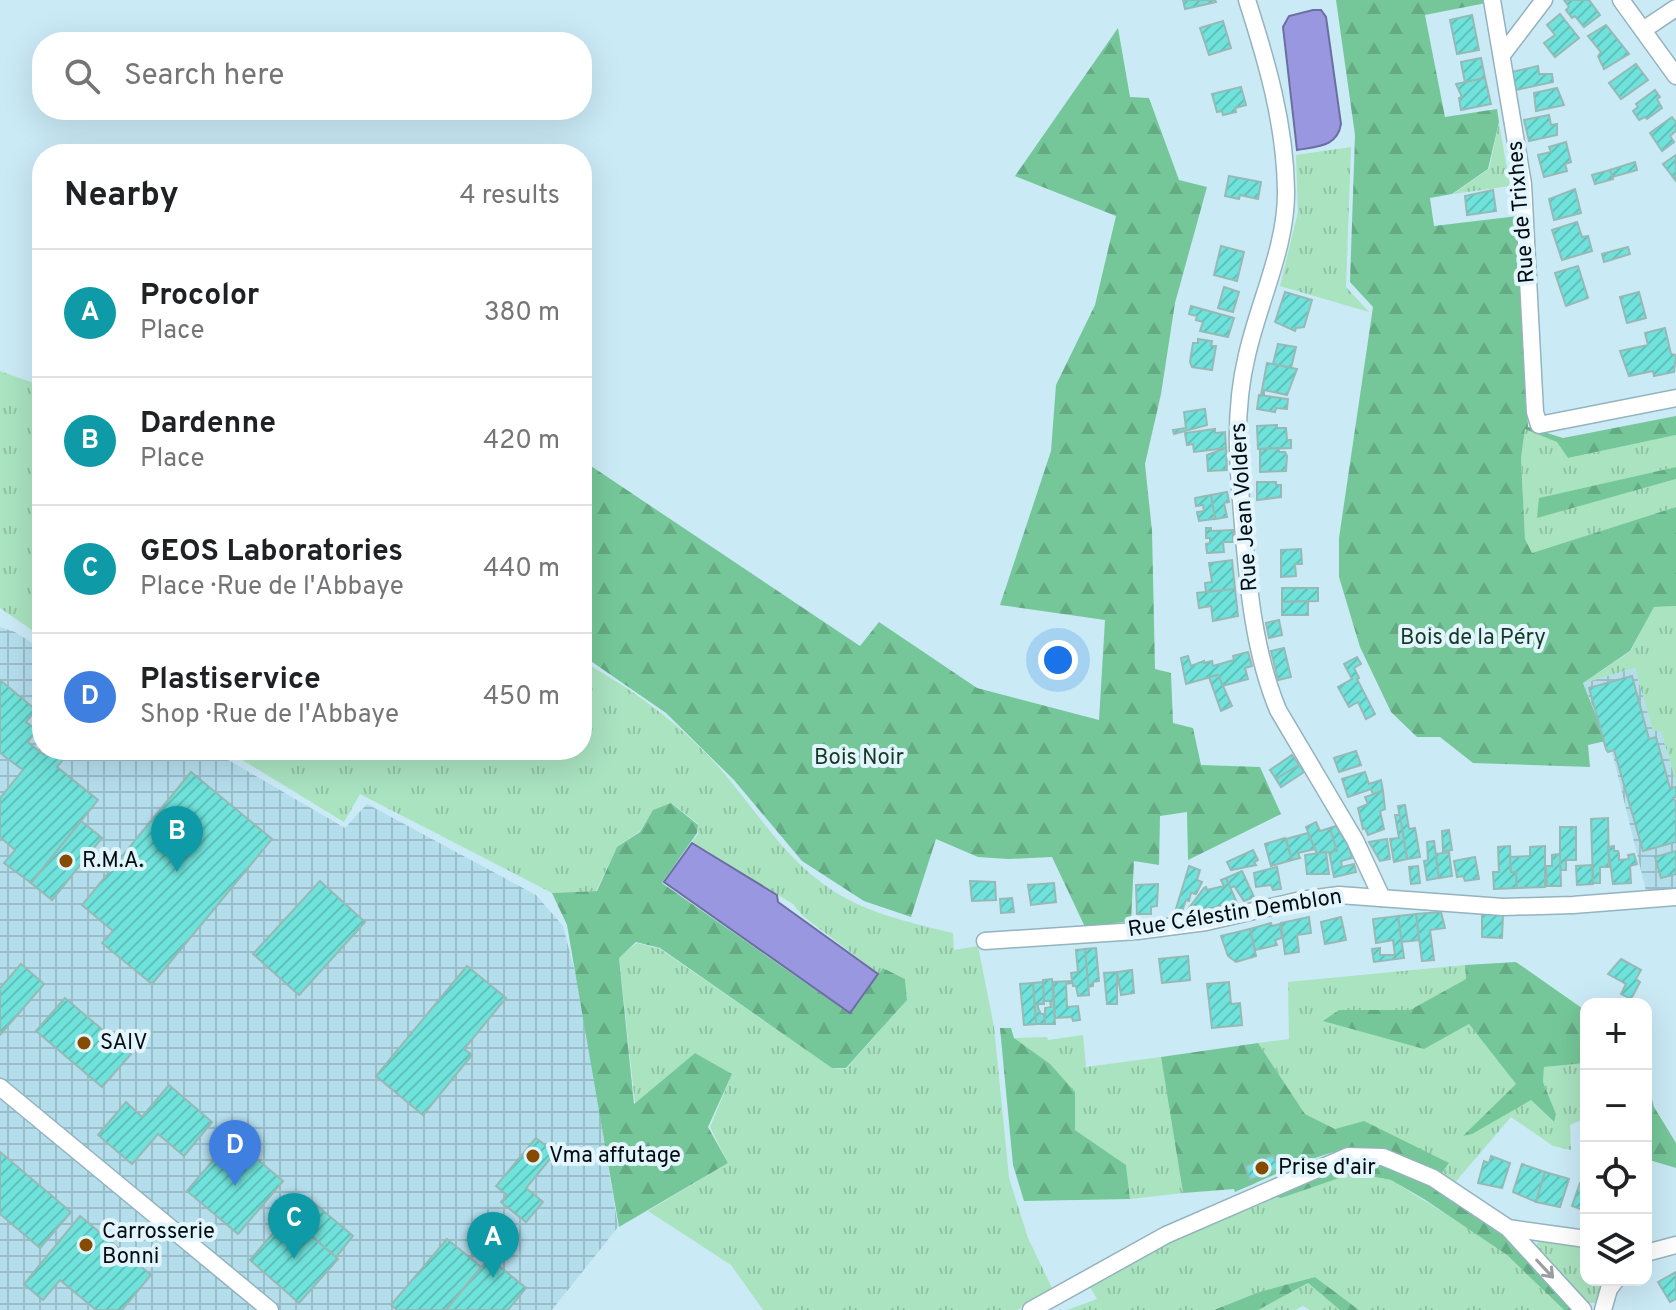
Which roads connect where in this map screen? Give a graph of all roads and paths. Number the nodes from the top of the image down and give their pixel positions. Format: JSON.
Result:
{"nodes":[{"id":1,"x":1247,"y":0,"type":"edge"},
{"id":2,"x":1492,"y":0,"type":"edge"},
{"id":3,"x":1544,"y":0,"type":"edge"},
{"id":4,"x":1621,"y":0,"type":"edge"},
{"id":5,"x":1676,"y":8,"type":"edge"},
{"id":6,"x":1643,"y":30,"type":"junction"},
{"id":7,"x":1502,"y":55,"type":"junction"},
{"id":8,"x":1676,"y":76,"type":"edge"},
{"id":9,"x":1676,"y":398,"type":"edge"},
{"id":10,"x":1676,"y":897,"type":"edge"},
{"id":11,"x":1382,"y":898,"type":"junction"},
{"id":12,"x":985,"y":941,"type":"dead end"},
{"id":13,"x":0,"y":1087,"type":"edge"},
{"id":14,"x":1508,"y":1228,"type":"junction"},
{"id":15,"x":1580,"y":1238,"type":"edge"},
{"id":16,"x":1676,"y":1245,"type":"edge"},
{"id":17,"x":1652,"y":1251,"type":"edge"},
{"id":18,"x":1611,"y":1286,"type":"edge"},
{"id":19,"x":270,"y":1310,"type":"edge"},
{"id":20,"x":1031,"y":1310,"type":"edge"},
{"id":21,"x":1583,"y":1310,"type":"edge"},
{"id":22,"x":1603,"y":1310,"type":"edge"}],
"edges":[{"from":1,"to":11,"type":"street","name":"Rue Jean Volders"},
{"from":2,"to":7,"type":"street","name":"Rue de Trixhes"},
{"from":3,"to":7,"type":"street"},
{"from":4,"to":6,"type":"street"},
{"from":5,"to":6,"type":"street"},
{"from":6,"to":8,"type":"street"},
{"from":7,"to":9,"type":"street","name":"Rue de Trixhes"},
{"from":10,"to":11,"type":"street","name":"Rue Célestin Demblon"},
{"from":11,"to":12,"type":"street","name":"Rue Célestin Demblon"},
{"from":13,"to":19,"type":"street"},
{"from":14,"to":15,"type":"street"},
{"from":14,"to":20,"type":"street"},
{"from":14,"to":21,"type":"street","one_way":true},
{"from":16,"to":17,"type":"street"},
{"from":18,"to":22,"type":"street"}]}
